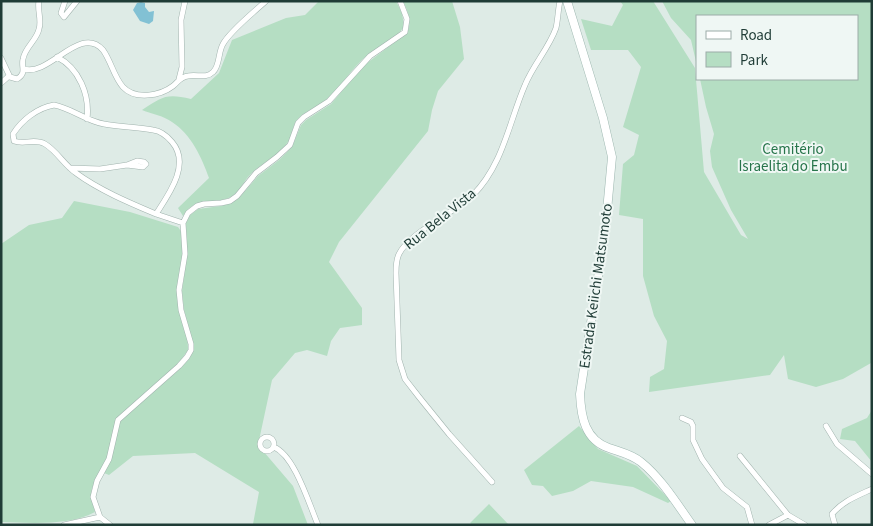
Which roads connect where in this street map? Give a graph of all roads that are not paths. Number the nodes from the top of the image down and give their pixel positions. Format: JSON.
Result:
{"nodes":[{"id":1,"x":39,"y":1,"type":"edge"},
{"id":2,"x":64,"y":1,"type":"edge"},
{"id":3,"x":76,"y":1,"type":"edge"},
{"id":4,"x":184,"y":1,"type":"edge"},
{"id":5,"x":266,"y":1,"type":"edge"},
{"id":6,"x":400,"y":1,"type":"edge"},
{"id":7,"x":560,"y":1,"type":"edge"},
{"id":8,"x":568,"y":1,"type":"edge"},
{"id":9,"x":58,"y":57,"type":"junction"},
{"id":10,"x":1,"y":58,"type":"edge"},
{"id":11,"x":24,"y":69,"type":"junction"},
{"id":12,"x":9,"y":76,"type":"junction"},
{"id":13,"x":179,"y":79,"type":"junction"},
{"id":14,"x":1,"y":83,"type":"edge"},
{"id":15,"x":87,"y":119,"type":"junction"},
{"id":16,"x":141,"y":167,"type":"dead end"},
{"id":17,"x":69,"y":168,"type":"junction"},
{"id":18,"x":156,"y":214,"type":"junction"},
{"id":19,"x":183,"y":223,"type":"junction"},
{"id":20,"x":682,"y":418,"type":"dead end"},
{"id":21,"x":826,"y":426,"type":"dead end"},
{"id":22,"x":274,"y":448,"type":"dead end"},
{"id":23,"x":740,"y":456,"type":"dead end"},
{"id":24,"x":872,"y":474,"type":"edge"},
{"id":25,"x":492,"y":482,"type":"dead end"},
{"id":26,"x":872,"y":490,"type":"edge"},
{"id":27,"x":788,"y":515,"type":"junction"},
{"id":28,"x":100,"y":517,"type":"junction"},
{"id":29,"x":64,"y":525,"type":"edge"},
{"id":30,"x":110,"y":525,"type":"edge"},
{"id":31,"x":318,"y":525,"type":"edge"},
{"id":32,"x":692,"y":525,"type":"edge"},
{"id":33,"x":752,"y":525,"type":"edge"},
{"id":34,"x":769,"y":525,"type":"edge"},
{"id":35,"x":805,"y":525,"type":"edge"},
{"id":36,"x":835,"y":525,"type":"edge"}],
"edges":[{"from":1,"to":11,"type":"street"},
{"from":2,"to":3,"type":"street"},
{"from":4,"to":13,"type":"street"},
{"from":5,"to":13,"type":"street"},
{"from":6,"to":19,"type":"street"},
{"from":7,"to":25,"type":"street","name":"Rua Bela Vista"},
{"from":8,"to":32,"type":"main road","name":"Estrada Keiichi Matsumoto"},
{"from":9,"to":11,"type":"street"},
{"from":9,"to":13,"type":"street"},
{"from":9,"to":15,"type":"street"},
{"from":10,"to":12,"type":"street"},
{"from":11,"to":12,"type":"street"},
{"from":12,"to":14,"type":"street"},
{"from":15,"to":17,"type":"street"},
{"from":15,"to":18,"type":"street"},
{"from":16,"to":17,"type":"street"},
{"from":17,"to":18,"type":"street"},
{"from":18,"to":19,"type":"street"},
{"from":19,"to":28,"type":"street"},
{"from":20,"to":33,"type":"street"},
{"from":21,"to":24,"type":"street"},
{"from":22,"to":31,"type":"street"},
{"from":23,"to":27,"type":"street"},
{"from":26,"to":36,"type":"street"},
{"from":27,"to":34,"type":"street"},
{"from":27,"to":35,"type":"street"},
{"from":28,"to":29,"type":"street"},
{"from":28,"to":30,"type":"street"}]}
